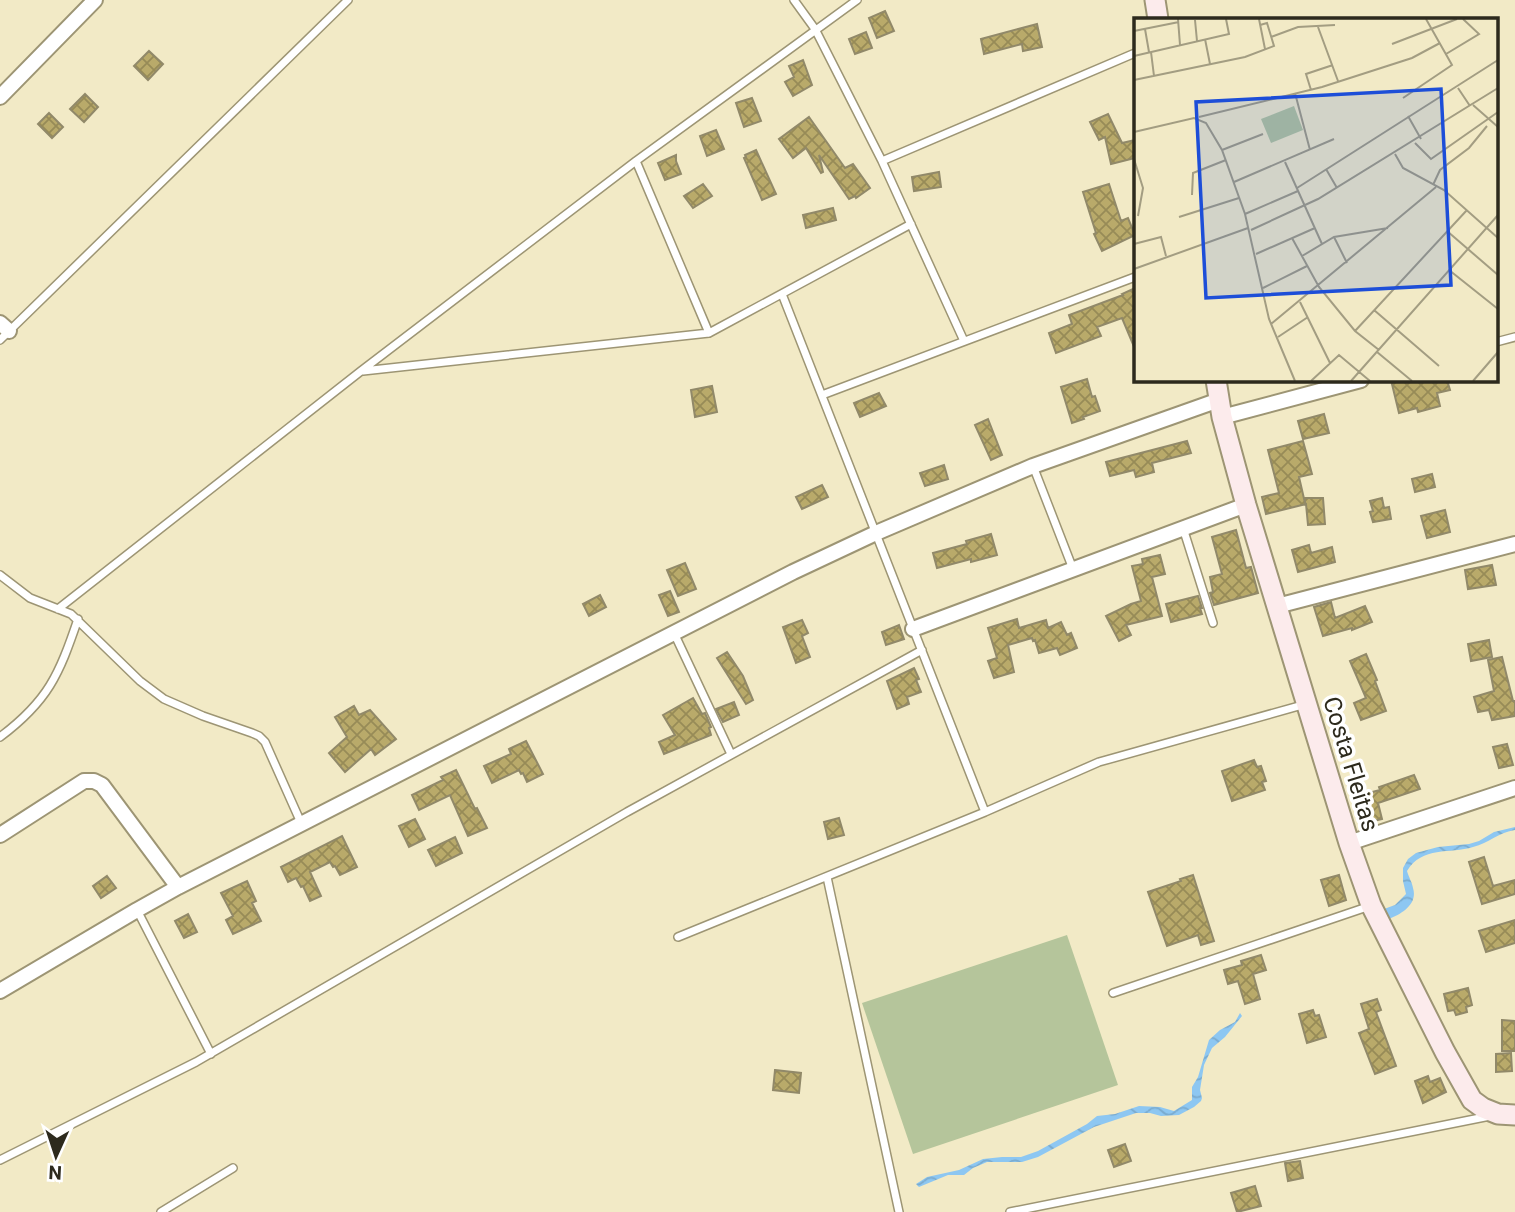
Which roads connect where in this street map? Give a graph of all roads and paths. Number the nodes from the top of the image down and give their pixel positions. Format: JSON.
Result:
{"nodes":[{"id":1,"x":95,"y":0,"type":"edge"},
{"id":2,"x":348,"y":0,"type":"edge"},
{"id":3,"x":794,"y":0,"type":"edge"},
{"id":4,"x":857,"y":0,"type":"edge"},
{"id":5,"x":1155,"y":0,"type":"edge"},
{"id":6,"x":1158,"y":18,"type":"edge"},
{"id":7,"x":815,"y":29,"type":"junction"},
{"id":8,"x":1134,"y":53,"type":"edge"},
{"id":9,"x":2,"y":90,"type":"edge"},
{"id":10,"x":882,"y":160,"type":"junction"},
{"id":11,"x":636,"y":161,"type":"junction"},
{"id":12,"x":911,"y":224,"type":"junction"},
{"id":13,"x":1134,"y":277,"type":"edge"},
{"id":14,"x":782,"y":294,"type":"junction"},
{"id":15,"x":3,"y":331,"type":"edge"},
{"id":16,"x":709,"y":332,"type":"junction"},
{"id":17,"x":1515,"y":337,"type":"edge"},
{"id":18,"x":964,"y":341,"type":"junction"},
{"id":19,"x":1498,"y":341,"type":"edge"},
{"id":20,"x":361,"y":371,"type":"junction"},
{"id":21,"x":1216,"y":382,"type":"edge"},
{"id":22,"x":1351,"y":382,"type":"edge"},
{"id":23,"x":822,"y":395,"type":"junction"},
{"id":24,"x":1221,"y":409,"type":"junction"},
{"id":25,"x":1033,"y":466,"type":"junction"},
{"id":26,"x":1246,"y":505,"type":"junction"},
{"id":27,"x":1183,"y":528,"type":"junction"},
{"id":28,"x":876,"y":533,"type":"junction"},
{"id":29,"x":1515,"y":544,"type":"edge"},
{"id":30,"x":1073,"y":569,"type":"junction"},
{"id":31,"x":0,"y":575,"type":"edge"},
{"id":32,"x":1277,"y":606,"type":"junction"},
{"id":33,"x":58,"y":609,"type":"junction"},
{"id":34,"x":78,"y":619,"type":"junction"},
{"id":35,"x":1213,"y":622,"type":"dead end"},
{"id":36,"x":913,"y":629,"type":"junction"},
{"id":37,"x":674,"y":633,"type":"junction"},
{"id":38,"x":922,"y":650,"type":"junction"},
{"id":39,"x":1307,"y":704,"type":"junction"},
{"id":40,"x":0,"y":737,"type":"edge"},
{"id":41,"x":731,"y":754,"type":"junction"},
{"id":42,"x":1515,"y":788,"type":"edge"},
{"id":43,"x":985,"y":812,"type":"junction"},
{"id":44,"x":302,"y":825,"type":"junction"},
{"id":45,"x":0,"y":835,"type":"edge"},
{"id":46,"x":1349,"y":843,"type":"junction"},
{"id":47,"x":827,"y":877,"type":"junction"},
{"id":48,"x":178,"y":887,"type":"junction"},
{"id":49,"x":1371,"y":905,"type":"junction"},
{"id":50,"x":137,"y":909,"type":"junction"},
{"id":51,"x":678,"y":937,"type":"dead end"},
{"id":52,"x":0,"y":990,"type":"edge"},
{"id":53,"x":1114,"y":993,"type":"dead end"},
{"id":54,"x":211,"y":1054,"type":"junction"},
{"id":55,"x":1507,"y":1115,"type":"edge"},
{"id":56,"x":0,"y":1160,"type":"edge"},
{"id":57,"x":233,"y":1168,"type":"dead end"},
{"id":58,"x":161,"y":1212,"type":"edge"},
{"id":59,"x":898,"y":1212,"type":"edge"},
{"id":60,"x":1010,"y":1212,"type":"edge"}],
"edges":[{"from":1,"to":9,"type":"street"},
{"from":2,"to":15,"type":"lane"},
{"from":3,"to":7,"type":"lane"},
{"from":4,"to":7,"type":"lane"},
{"from":5,"to":6,"type":"main road"},
{"from":7,"to":10,"type":"lane"},
{"from":7,"to":11,"type":"lane"},
{"from":8,"to":10,"type":"lane"},
{"from":10,"to":12,"type":"lane"},
{"from":11,"to":16,"type":"lane"},
{"from":11,"to":20,"type":"lane"},
{"from":12,"to":14,"type":"lane"},
{"from":12,"to":18,"type":"lane"},
{"from":13,"to":18,"type":"lane"},
{"from":14,"to":16,"type":"lane"},
{"from":14,"to":23,"type":"lane"},
{"from":16,"to":20,"type":"lane"},
{"from":17,"to":19,"type":"lane"},
{"from":18,"to":23,"type":"lane"},
{"from":20,"to":33,"type":"lane"},
{"from":21,"to":24,"type":"main road","name":"Costa Fleitas"},
{"from":22,"to":24,"type":"street"},
{"from":23,"to":28,"type":"lane"},
{"from":24,"to":25,"type":"street"},
{"from":24,"to":26,"type":"main road","name":"Costa Fleitas"},
{"from":25,"to":28,"type":"street"},
{"from":25,"to":30,"type":"lane"},
{"from":26,"to":27,"type":"street"},
{"from":26,"to":32,"type":"main road","name":"Costa Fleitas"},
{"from":27,"to":30,"type":"street"},
{"from":27,"to":35,"type":"lane"},
{"from":28,"to":36,"type":"lane"},
{"from":28,"to":37,"type":"street"},
{"from":29,"to":32,"type":"street"},
{"from":30,"to":36,"type":"street"},
{"from":31,"to":33,"type":"lane"},
{"from":32,"to":39,"type":"main road","name":"Costa Fleitas"},
{"from":33,"to":34,"type":"lane"},
{"from":34,"to":40,"type":"lane"},
{"from":34,"to":44,"type":"lane"},
{"from":36,"to":38,"type":"lane"},
{"from":37,"to":41,"type":"lane"},
{"from":37,"to":44,"type":"street"},
{"from":38,"to":41,"type":"lane"},
{"from":38,"to":43,"type":"lane"},
{"from":39,"to":43,"type":"lane"},
{"from":39,"to":46,"type":"main road","name":"Costa Fleitas"},
{"from":41,"to":54,"type":"lane"},
{"from":42,"to":46,"type":"street"},
{"from":43,"to":47,"type":"lane"},
{"from":44,"to":48,"type":"street"},
{"from":45,"to":48,"type":"street"},
{"from":46,"to":49,"type":"main road","name":"Costa Fleitas"},
{"from":47,"to":51,"type":"lane"},
{"from":47,"to":59,"type":"lane"},
{"from":48,"to":50,"type":"street"},
{"from":49,"to":53,"type":"lane"},
{"from":49,"to":55,"type":"main road","name":"Costa Fleitas"},
{"from":50,"to":52,"type":"street"},
{"from":50,"to":54,"type":"lane"},
{"from":54,"to":56,"type":"lane"},
{"from":55,"to":60,"type":"lane"},
{"from":57,"to":58,"type":"lane"}]}
